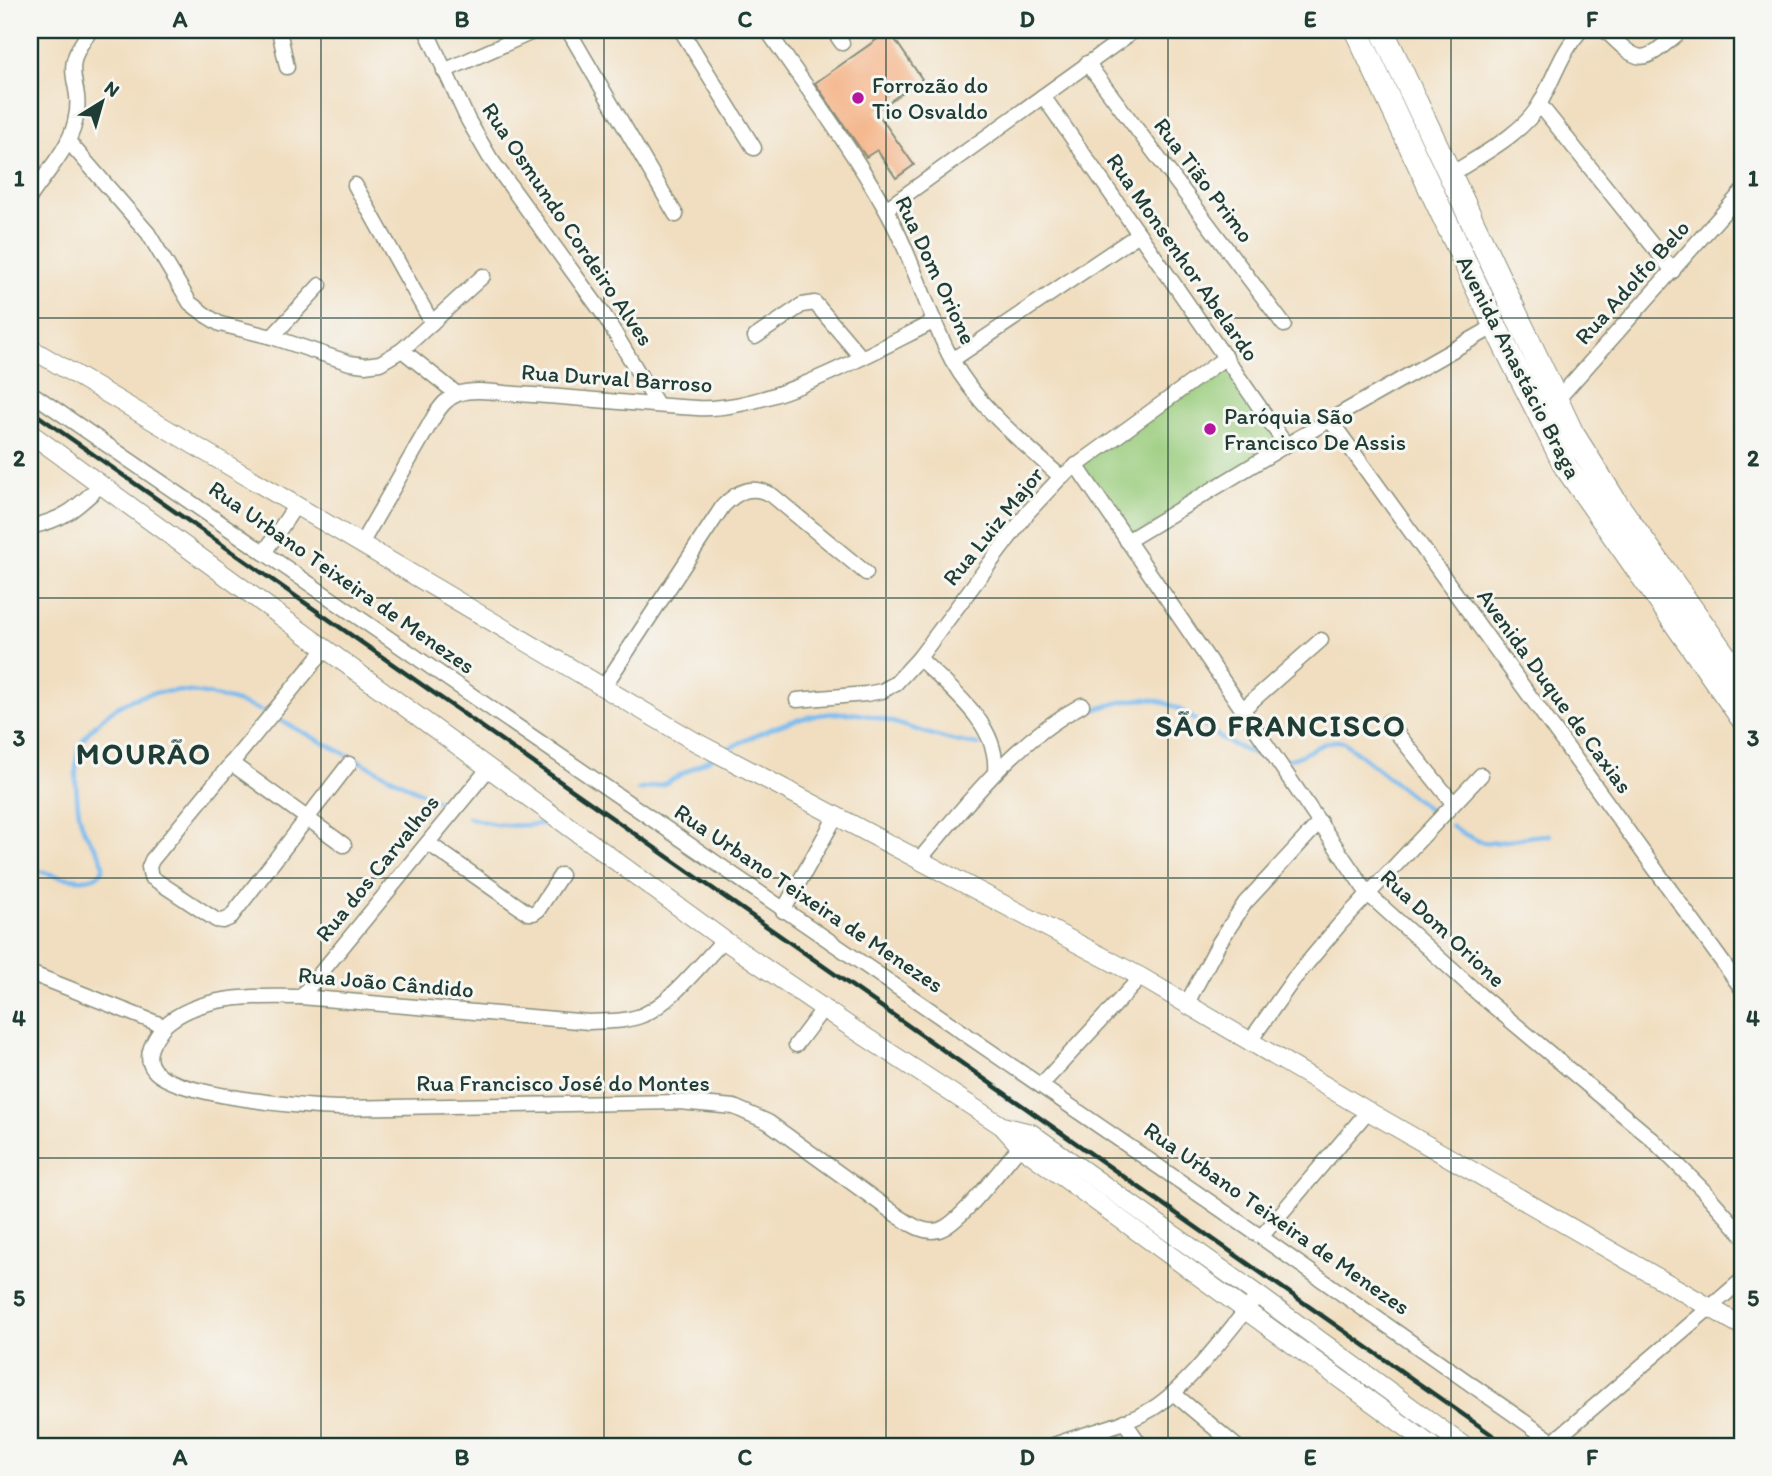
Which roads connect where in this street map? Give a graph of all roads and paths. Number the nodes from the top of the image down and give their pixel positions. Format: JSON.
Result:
{"nodes":[{"id":1,"x":91,"y":30,"type":"edge"},
{"id":2,"x":279,"y":30,"type":"edge"},
{"id":3,"x":426,"y":30,"type":"edge"},
{"id":4,"x":537,"y":30,"type":"edge"},
{"id":5,"x":568,"y":30,"type":"edge"},
{"id":6,"x":681,"y":30,"type":"edge"},
{"id":7,"x":767,"y":30,"type":"edge"},
{"id":8,"x":833,"y":30,"type":"edge"},
{"id":9,"x":1135,"y":30,"type":"edge"},
{"id":10,"x":1356,"y":30,"type":"edge"},
{"id":11,"x":1382,"y":30,"type":"edge"},
{"id":12,"x":1581,"y":30,"type":"edge"},
{"id":13,"x":1605,"y":30,"type":"edge"},
{"id":14,"x":1682,"y":30,"type":"edge"},
{"id":15,"x":842,"y":43,"type":"dead end"},
{"id":16,"x":1087,"y":64,"type":"junction"},
{"id":17,"x":287,"y":68,"type":"dead end"},
{"id":18,"x":444,"y":71,"type":"junction"},
{"id":19,"x":1043,"y":96,"type":"junction"},
{"id":20,"x":1539,"y":105,"type":"junction"},
{"id":21,"x":68,"y":141,"type":"junction"},
{"id":22,"x":754,"y":148,"type":"dead end"},
{"id":23,"x":1450,"y":176,"type":"junction"},
{"id":24,"x":355,"y":185,"type":"dead end"},
{"id":25,"x":1742,"y":192,"type":"edge"},
{"id":26,"x":30,"y":197,"type":"edge"},
{"id":27,"x":886,"y":209,"type":"junction"},
{"id":28,"x":676,"y":215,"type":"dead end"},
{"id":29,"x":1139,"y":234,"type":"junction"},
{"id":30,"x":1673,"y":271,"type":"junction"},
{"id":31,"x":483,"y":276,"type":"dead end"},
{"id":32,"x":320,"y":285,"type":"dead end"},
{"id":33,"x":935,"y":321,"type":"junction"},
{"id":34,"x":432,"y":323,"type":"junction"},
{"id":35,"x":1283,"y":324,"type":"dead end"},
{"id":36,"x":1495,"y":326,"type":"junction"},
{"id":37,"x":272,"y":337,"type":"junction"},
{"id":38,"x":755,"y":337,"type":"dead end"},
{"id":39,"x":30,"y":348,"type":"edge"},
{"id":40,"x":402,"y":350,"type":"junction"},
{"id":41,"x":861,"y":357,"type":"junction"},
{"id":42,"x":1226,"y":357,"type":"junction"},
{"id":43,"x":952,"y":360,"type":"junction"},
{"id":44,"x":30,"y":392,"type":"edge"},
{"id":45,"x":457,"y":394,"type":"junction"},
{"id":46,"x":1556,"y":401,"type":"junction"},
{"id":47,"x":657,"y":404,"type":"junction"},
{"id":48,"x":1330,"y":420,"type":"junction"},
{"id":49,"x":30,"y":433,"type":"edge"},
{"id":50,"x":1286,"y":444,"type":"junction"},
{"id":51,"x":1076,"y":465,"type":"junction"},
{"id":52,"x":1061,"y":477,"type":"junction"},
{"id":53,"x":102,"y":484,"type":"junction"},
{"id":54,"x":296,"y":505,"type":"junction"},
{"id":55,"x":30,"y":527,"type":"edge"},
{"id":56,"x":1623,"y":532,"type":"junction"},
{"id":57,"x":1127,"y":541,"type":"junction"},
{"id":58,"x":361,"y":544,"type":"junction"},
{"id":59,"x":264,"y":553,"type":"junction"},
{"id":60,"x":866,"y":573,"type":"dead end"},
{"id":61,"x":1321,"y":640,"type":"dead end"},
{"id":62,"x":326,"y":649,"type":"junction"},
{"id":63,"x":919,"y":658,"type":"junction"},
{"id":64,"x":1734,"y":672,"type":"edge"},
{"id":65,"x":603,"y":688,"type":"junction"},
{"id":66,"x":797,"y":700,"type":"dead end"},
{"id":67,"x":1082,"y":705,"type":"dead end"},
{"id":68,"x":1244,"y":709,"type":"junction"},
{"id":69,"x":1742,"y":718,"type":"edge"},
{"id":70,"x":1388,"y":722,"type":"dead end"},
{"id":71,"x":231,"y":764,"type":"junction"},
{"id":72,"x":349,"y":764,"type":"dead end"},
{"id":73,"x":489,"y":768,"type":"junction"},
{"id":74,"x":995,"y":771,"type":"junction"},
{"id":75,"x":1481,"y":775,"type":"dead end"},
{"id":76,"x":1453,"y":803,"type":"junction"},
{"id":77,"x":836,"y":816,"type":"junction"},
{"id":78,"x":308,"y":819,"type":"junction"},
{"id":79,"x":1320,"y":822,"type":"junction"},
{"id":80,"x":428,"y":843,"type":"junction"},
{"id":81,"x":344,"y":845,"type":"dead end"},
{"id":82,"x":920,"y":859,"type":"junction"},
{"id":83,"x":561,"y":875,"type":"dead end"},
{"id":84,"x":1368,"y":894,"type":"junction"},
{"id":85,"x":783,"y":911,"type":"junction"},
{"id":86,"x":724,"y":940,"type":"junction"},
{"id":87,"x":30,"y":973,"type":"edge"},
{"id":88,"x":1141,"y":977,"type":"junction"},
{"id":89,"x":1742,"y":989,"type":"edge"},
{"id":90,"x":301,"y":997,"type":"junction"},
{"id":91,"x":1187,"y":1003,"type":"junction"},
{"id":92,"x":823,"y":1009,"type":"junction"},
{"id":93,"x":163,"y":1026,"type":"junction"},
{"id":94,"x":1250,"y":1041,"type":"junction"},
{"id":95,"x":796,"y":1045,"type":"dead end"},
{"id":96,"x":1041,"y":1085,"type":"junction"},
{"id":97,"x":1368,"y":1111,"type":"junction"},
{"id":98,"x":1025,"y":1140,"type":"junction"},
{"id":99,"x":1742,"y":1234,"type":"edge"},
{"id":100,"x":1261,"y":1237,"type":"junction"},
{"id":101,"x":1742,"y":1280,"type":"edge"},
{"id":102,"x":1258,"y":1295,"type":"junction"},
{"id":103,"x":1710,"y":1307,"type":"junction"},
{"id":104,"x":1246,"y":1310,"type":"junction"},
{"id":105,"x":1742,"y":1326,"type":"edge"},
{"id":106,"x":1173,"y":1393,"type":"junction"},
{"id":107,"x":1124,"y":1421,"type":"junction"},
{"id":108,"x":1455,"y":1444,"type":"edge"},
{"id":109,"x":1556,"y":1444,"type":"edge"},
{"id":110,"x":1051,"y":1446,"type":"edge"},
{"id":111,"x":1140,"y":1446,"type":"edge"},
{"id":112,"x":1236,"y":1446,"type":"edge"},
{"id":113,"x":1432,"y":1446,"type":"edge"}],
"edges":[{"from":1,"to":21,"type":"street"},
{"from":2,"to":17,"type":"street"},
{"from":3,"to":18,"type":"street","name":"Rua Osmundo Cordeiro Alves"},
{"from":4,"to":18,"type":"street"},
{"from":5,"to":28,"type":"street"},
{"from":6,"to":22,"type":"street"},
{"from":7,"to":27,"type":"street","name":"Rua Dom Orione"},
{"from":8,"to":15,"type":"street"},
{"from":9,"to":16,"type":"street"},
{"from":10,"to":36,"type":"main road","name":"Avenida Anastácio Braga"},
{"from":11,"to":23,"type":"main road","name":"Avenida Anastácio Braga"},
{"from":12,"to":20,"type":"street"},
{"from":13,"to":14,"type":"street"},
{"from":16,"to":19,"type":"street"},
{"from":16,"to":35,"type":"street","name":"Rua Tião Primo"},
{"from":18,"to":47,"type":"street","name":"Rua Osmundo Cordeiro Alves"},
{"from":19,"to":27,"type":"street"},
{"from":19,"to":29,"type":"street","name":"Rua Monsenhor Abelardo"},
{"from":20,"to":23,"type":"street"},
{"from":20,"to":30,"type":"street"},
{"from":21,"to":26,"type":"street"},
{"from":21,"to":37,"type":"street"},
{"from":23,"to":46,"type":"main road","name":"Avenida Anastácio Braga"},
{"from":24,"to":34,"type":"street"},
{"from":25,"to":30,"type":"street","name":"Rua Adolfo Belo"},
{"from":27,"to":33,"type":"street","name":"Rua Dom Orione"},
{"from":29,"to":42,"type":"street","name":"Rua Monsenhor Abelardo"},
{"from":29,"to":43,"type":"street"},
{"from":30,"to":46,"type":"street","name":"Rua Adolfo Belo"},
{"from":31,"to":34,"type":"street"},
{"from":32,"to":37,"type":"street"},
{"from":33,"to":41,"type":"street","name":"Rua Durval Barroso"},
{"from":33,"to":43,"type":"street","name":"Rua Dom Orione"},
{"from":34,"to":40,"type":"street"},
{"from":36,"to":48,"type":"street"},
{"from":36,"to":56,"type":"main road","name":"Avenida Anastácio Braga"},
{"from":37,"to":40,"type":"street"},
{"from":38,"to":41,"type":"street"},
{"from":39,"to":54,"type":"street"},
{"from":40,"to":45,"type":"street"},
{"from":41,"to":47,"type":"street","name":"Rua Durval Barroso"},
{"from":42,"to":50,"type":"street","name":"Rua Monsenhor Abelardo"},
{"from":42,"to":51,"type":"street","name":"Rua Luiz Major"},
{"from":43,"to":52,"type":"street","name":"Rua Dom Orione"},
{"from":44,"to":59,"type":"street","name":"Rua Urbano Teixeira de Menezes"},
{"from":45,"to":47,"type":"street","name":"Rua Durval Barroso"},
{"from":45,"to":58,"type":"street"},
{"from":46,"to":56,"type":"main road","name":"Avenida Anastácio Braga"},
{"from":48,"to":50,"type":"street"},
{"from":48,"to":89,"type":"street","name":"Avenida Duque de Caxias"},
{"from":49,"to":53,"type":"street"},
{"from":50,"to":57,"type":"street"},
{"from":51,"to":52,"type":"street","name":"Rua Luiz Major"},
{"from":51,"to":57,"type":"street","name":"Rua Dom Orione"},
{"from":52,"to":63,"type":"street","name":"Rua Luiz Major"},
{"from":53,"to":55,"type":"street"},
{"from":53,"to":62,"type":"street"},
{"from":54,"to":58,"type":"street"},
{"from":54,"to":59,"type":"street"},
{"from":56,"to":64,"type":"main road","name":"Avenida Anastácio Braga"},
{"from":57,"to":68,"type":"street","name":"Rua Dom Orione"},
{"from":58,"to":65,"type":"street"},
{"from":59,"to":85,"type":"street","name":"Rua Urbano Teixeira de Menezes"},
{"from":60,"to":65,"type":"street"},
{"from":61,"to":68,"type":"street"},
{"from":62,"to":71,"type":"street"},
{"from":62,"to":73,"type":"street"},
{"from":63,"to":66,"type":"street","name":"Rua Luiz Major"},
{"from":63,"to":74,"type":"street"},
{"from":64,"to":69,"type":"main road","name":"Avenida Anastácio Braga"},
{"from":65,"to":77,"type":"street"},
{"from":67,"to":74,"type":"street"},
{"from":68,"to":79,"type":"street","name":"Rua Dom Orione"},
{"from":70,"to":76,"type":"street"},
{"from":71,"to":78,"type":"street"},
{"from":71,"to":78,"type":"street"},
{"from":72,"to":78,"type":"street"},
{"from":73,"to":80,"type":"street","name":"Rua dos Carvalhos"},
{"from":73,"to":86,"type":"street"},
{"from":74,"to":82,"type":"street"},
{"from":75,"to":76,"type":"street"},
{"from":76,"to":84,"type":"street"},
{"from":77,"to":82,"type":"street"},
{"from":77,"to":85,"type":"street"},
{"from":78,"to":81,"type":"street"},
{"from":79,"to":84,"type":"street","name":"Rua Dom Orione"},
{"from":79,"to":91,"type":"street"},
{"from":80,"to":83,"type":"street"},
{"from":80,"to":90,"type":"street","name":"Rua dos Carvalhos"},
{"from":82,"to":88,"type":"street"},
{"from":84,"to":94,"type":"street"},
{"from":84,"to":99,"type":"street","name":"Rua Dom Orione"},
{"from":85,"to":96,"type":"street","name":"Rua Urbano Teixeira de Menezes"},
{"from":86,"to":90,"type":"street","name":"Rua João Cândido"},
{"from":86,"to":92,"type":"street"},
{"from":87,"to":93,"type":"street"},
{"from":88,"to":91,"type":"street"},
{"from":88,"to":96,"type":"street"},
{"from":90,"to":93,"type":"street","name":"Rua João Cândido"},
{"from":91,"to":94,"type":"street"},
{"from":92,"to":95,"type":"street"},
{"from":92,"to":98,"type":"street"},
{"from":93,"to":98,"type":"street","name":"Rua Francisco José do Montes"},
{"from":94,"to":97,"type":"street"},
{"from":96,"to":100,"type":"street","name":"Rua Urbano Teixeira de Menezes"},
{"from":97,"to":100,"type":"street"},
{"from":97,"to":103,"type":"street"},
{"from":98,"to":102,"type":"street"},
{"from":98,"to":104,"type":"street"},
{"from":100,"to":109,"type":"street","name":"Rua Urbano Teixeira de Menezes"},
{"from":101,"to":103,"type":"street"},
{"from":102,"to":104,"type":"street"},
{"from":102,"to":108,"type":"street"},
{"from":103,"to":105,"type":"street"},
{"from":103,"to":109,"type":"street"},
{"from":104,"to":106,"type":"street"},
{"from":104,"to":113,"type":"street"},
{"from":106,"to":107,"type":"street"},
{"from":106,"to":112,"type":"street"},
{"from":107,"to":110,"type":"street"},
{"from":107,"to":111,"type":"street"}]}
